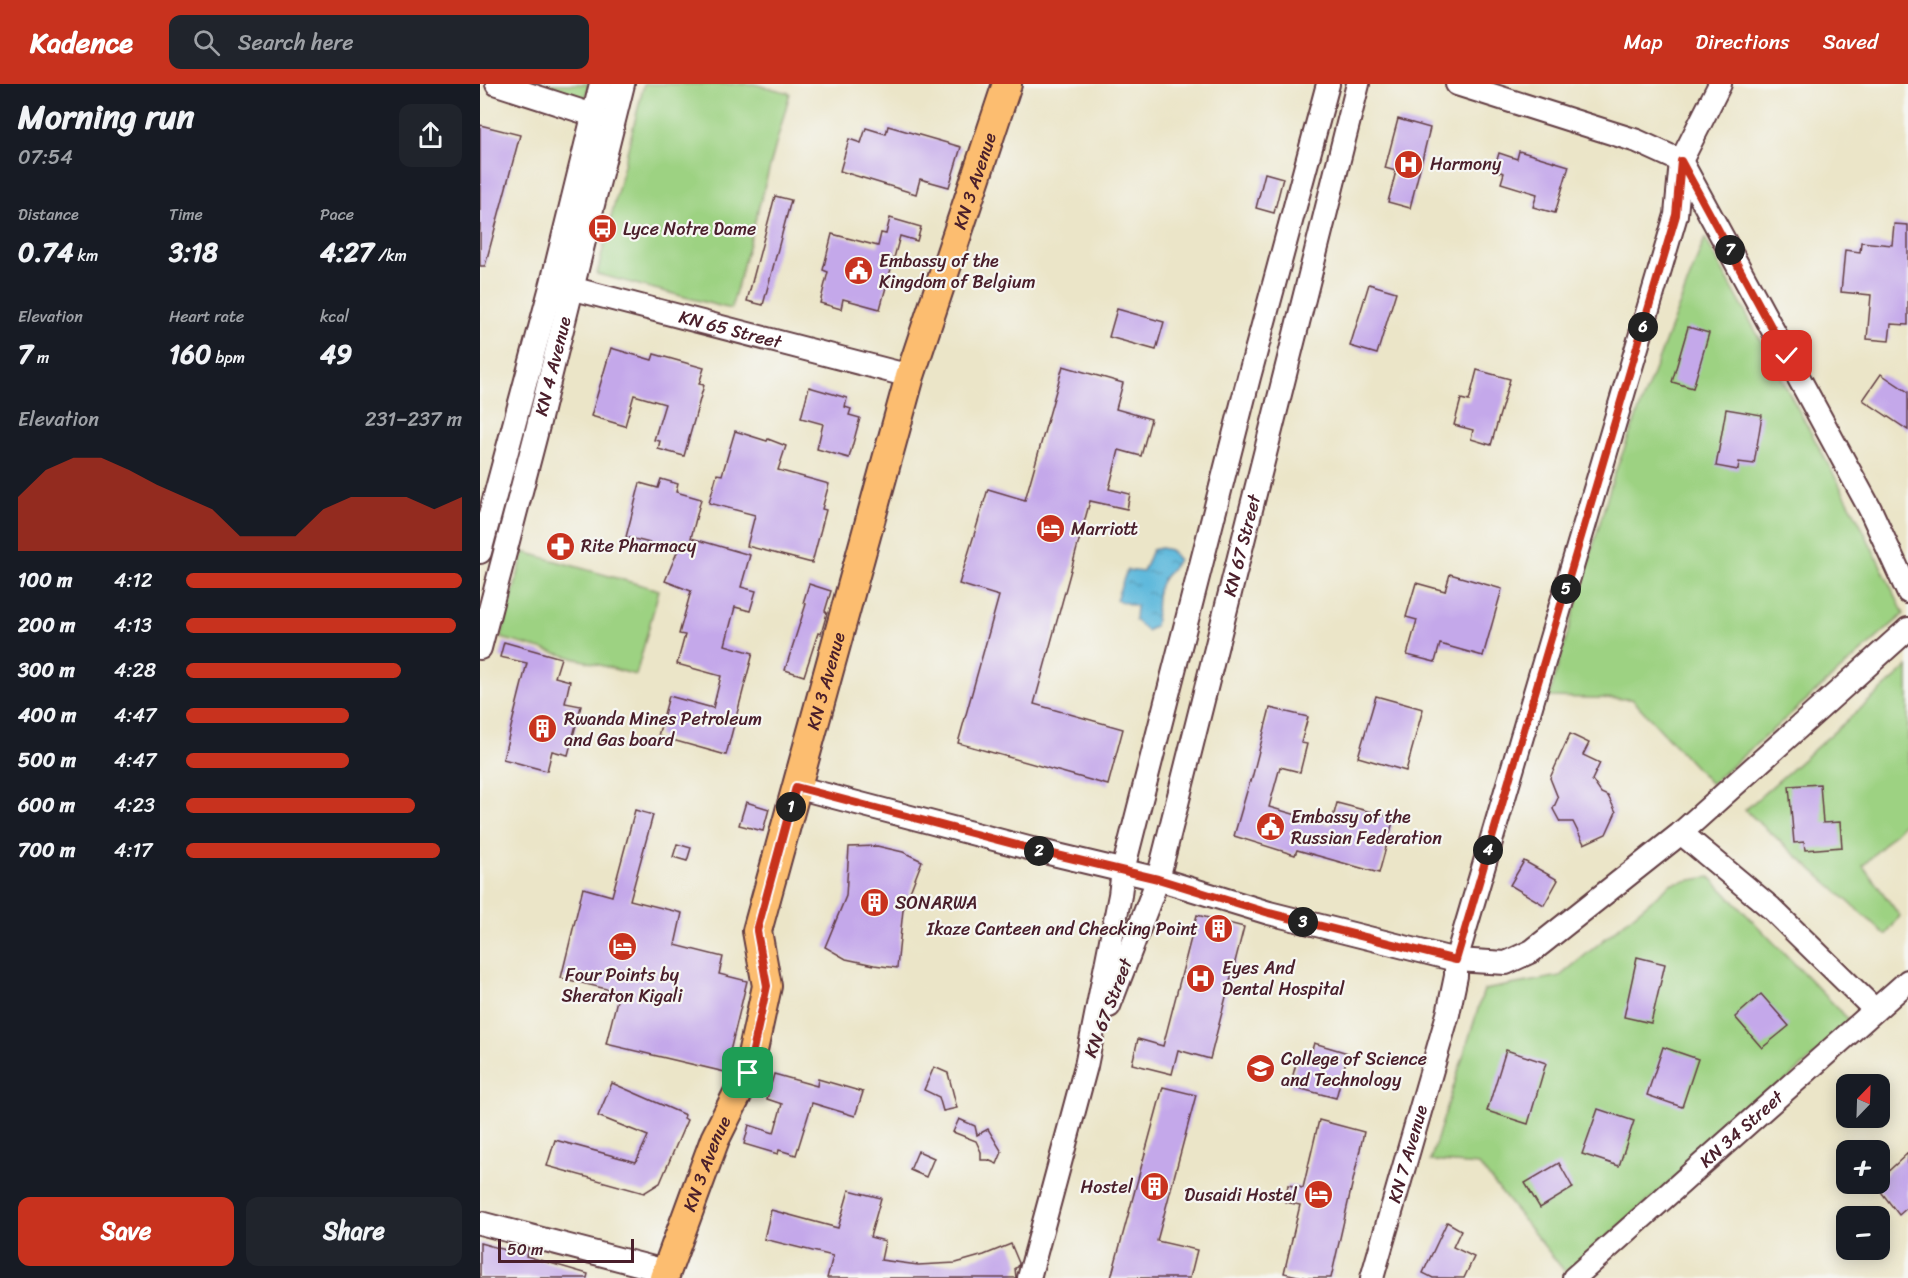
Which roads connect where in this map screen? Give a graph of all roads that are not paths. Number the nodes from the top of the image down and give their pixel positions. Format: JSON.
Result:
{"nodes":[{"id":1,"x":497,"y":84,"type":"edge"},
{"id":2,"x":601,"y":84,"type":"edge"},
{"id":3,"x":624,"y":84,"type":"edge"},
{"id":4,"x":1007,"y":84,"type":"edge"},
{"id":5,"x":1328,"y":84,"type":"edge"},
{"id":6,"x":1358,"y":84,"type":"edge"},
{"id":7,"x":1457,"y":84,"type":"edge"},
{"id":8,"x":1720,"y":84,"type":"edge"},
{"id":9,"x":593,"y":115,"type":"junction"},
{"id":10,"x":1681,"y":161,"type":"junction"},
{"id":11,"x":562,"y":286,"type":"junction"},
{"id":12,"x":910,"y":376,"type":"junction"},
{"id":13,"x":514,"y":427,"type":"junction"},
{"id":14,"x":536,"y":434,"type":"junction"},
{"id":15,"x":480,"y":552,"type":"edge"},
{"id":16,"x":1908,"y":592,"type":"edge"},
{"id":17,"x":1908,"y":629,"type":"edge"},
{"id":18,"x":480,"y":648,"type":"edge"},
{"id":19,"x":796,"y":787,"type":"junction"},
{"id":20,"x":1681,"y":833,"type":"junction"},
{"id":21,"x":1123,"y":870,"type":"junction"},
{"id":22,"x":1158,"y":879,"type":"junction"},
{"id":23,"x":1456,"y":960,"type":"junction"},
{"id":24,"x":1908,"y":981,"type":"edge"},
{"id":25,"x":1875,"y":1010,"type":"junction"},
{"id":26,"x":1086,"y":1066,"type":"junction"},
{"id":27,"x":480,"y":1223,"type":"edge"},
{"id":28,"x":665,"y":1275,"type":"edge"},
{"id":29,"x":1029,"y":1278,"type":"edge"},
{"id":30,"x":1372,"y":1278,"type":"edge"},
{"id":31,"x":1574,"y":1278,"type":"edge"}],
"edges":[{"from":1,"to":9,"type":"street"},
{"from":2,"to":9,"type":"street","name":"KN 4 Avenue"},
{"from":3,"to":11,"type":"street","name":"KN 4 Avenue"},
{"from":4,"to":12,"type":"main road","name":"KN 3 Avenue"},
{"from":5,"to":21,"type":"street","name":"KN 67 Street"},
{"from":6,"to":22,"type":"street","name":"KN 67 Street"},
{"from":7,"to":10,"type":"street"},
{"from":8,"to":10,"type":"street"},
{"from":9,"to":11,"type":"street","name":"KN 4 Avenue"},
{"from":10,"to":16,"type":"street"},
{"from":10,"to":23,"type":"street","name":"KN 7 Avenue"},
{"from":11,"to":12,"type":"street","name":"KN 65 Street"},
{"from":11,"to":13,"type":"street","name":"KN 4 Avenue"},
{"from":11,"to":14,"type":"street","name":"KN 4 Avenue"},
{"from":12,"to":19,"type":"main road","name":"KN 3 Avenue"},
{"from":13,"to":14,"type":"street"},
{"from":13,"to":15,"type":"street","name":"KN 4 Avenue"},
{"from":14,"to":18,"type":"street","name":"KN 4 Avenue"},
{"from":17,"to":20,"type":"street"},
{"from":19,"to":21,"type":"street"},
{"from":19,"to":28,"type":"main road","name":"KN 3 Avenue"},
{"from":20,"to":23,"type":"street"},
{"from":20,"to":25,"type":"street"},
{"from":21,"to":22,"type":"street"},
{"from":21,"to":26,"type":"street","name":"KN 67 Street"},
{"from":22,"to":23,"type":"street"},
{"from":22,"to":26,"type":"street","name":"KN 67 Street"},
{"from":23,"to":30,"type":"street","name":"KN 7 Avenue"},
{"from":24,"to":25,"type":"street","name":"KN 34 Street"},
{"from":25,"to":31,"type":"street","name":"KN 34 Street"},
{"from":26,"to":29,"type":"street"},
{"from":27,"to":28,"type":"street"}]}
